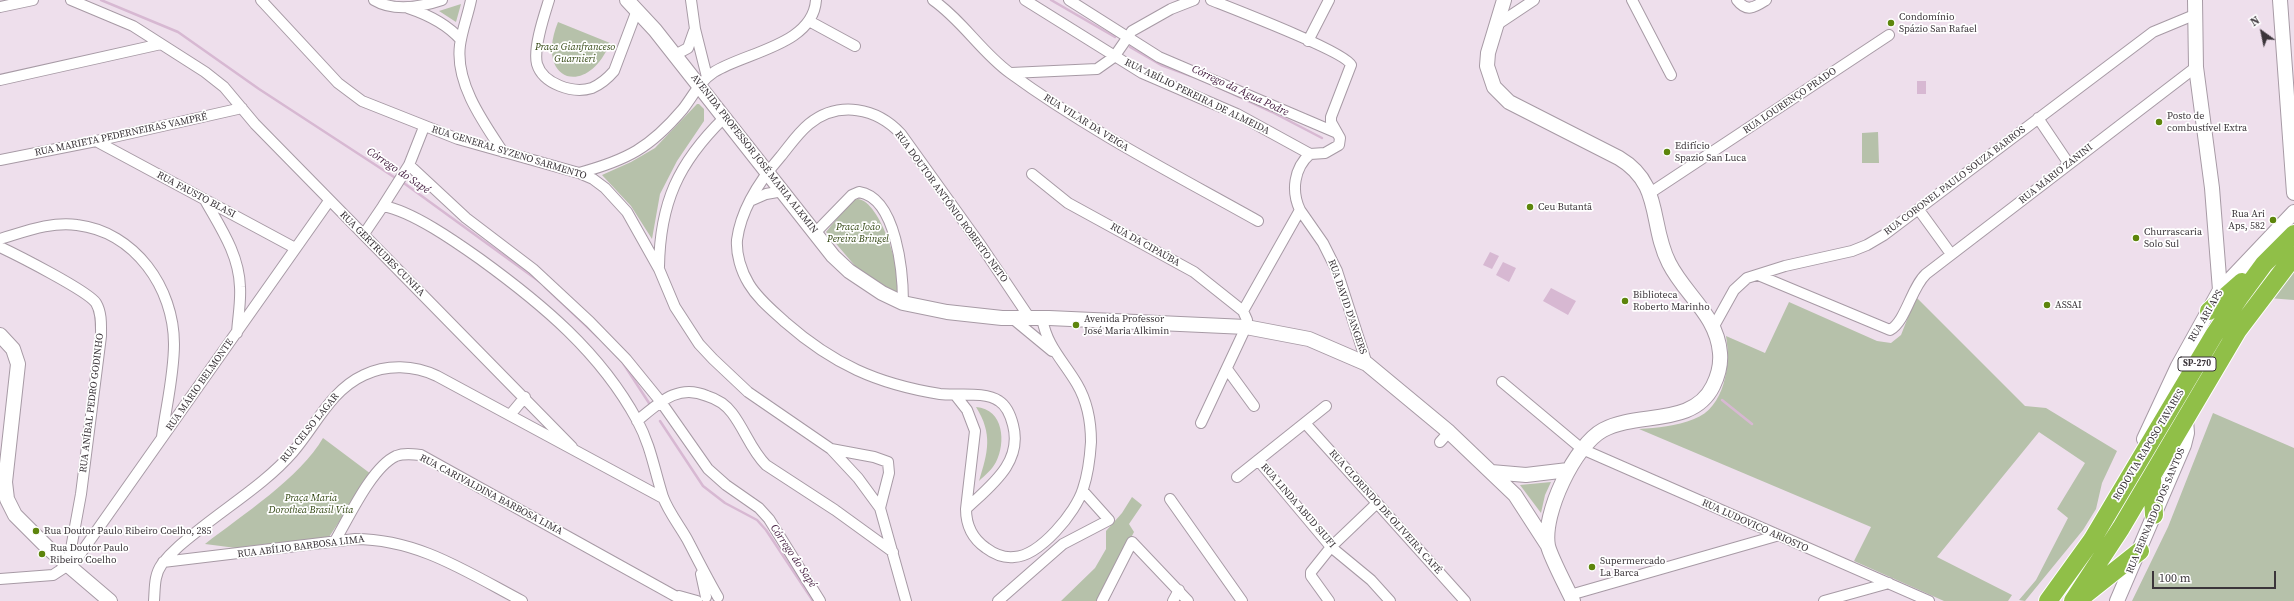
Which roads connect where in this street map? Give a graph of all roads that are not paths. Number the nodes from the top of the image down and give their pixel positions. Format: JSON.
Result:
{"nodes":[{"id":1,"x":33,"y":0,"type":"edge"},
{"id":2,"x":71,"y":0,"type":"edge"},
{"id":3,"x":261,"y":0,"type":"edge"},
{"id":4,"x":374,"y":0,"type":"edge"},
{"id":5,"x":442,"y":0,"type":"edge"},
{"id":6,"x":471,"y":0,"type":"edge"},
{"id":7,"x":548,"y":0,"type":"edge"},
{"id":8,"x":626,"y":0,"type":"edge"},
{"id":9,"x":691,"y":0,"type":"edge"},
{"id":10,"x":816,"y":0,"type":"edge"},
{"id":11,"x":934,"y":0,"type":"edge"},
{"id":12,"x":1025,"y":0,"type":"edge"},
{"id":13,"x":1070,"y":0,"type":"edge"},
{"id":14,"x":1194,"y":0,"type":"edge"},
{"id":15,"x":1211,"y":0,"type":"edge"},
{"id":16,"x":1329,"y":0,"type":"edge"},
{"id":17,"x":1504,"y":0,"type":"edge"},
{"id":18,"x":1534,"y":0,"type":"edge"},
{"id":19,"x":1632,"y":0,"type":"edge"},
{"id":20,"x":1737,"y":0,"type":"edge"},
{"id":21,"x":1766,"y":0,"type":"edge"},
{"id":22,"x":2195,"y":0,"type":"edge"},
{"id":23,"x":2280,"y":0,"type":"edge"},
{"id":24,"x":20,"y":1,"type":"edge"},
{"id":25,"x":269,"y":4,"type":"edge"},
{"id":26,"x":0,"y":7,"type":"edge"},
{"id":27,"x":405,"y":7,"type":"junction"},
{"id":28,"x":637,"y":10,"type":"junction"},
{"id":29,"x":2194,"y":15,"type":"junction"},
{"id":30,"x":809,"y":21,"type":"junction"},
{"id":31,"x":1495,"y":26,"type":"junction"},
{"id":32,"x":695,"y":29,"type":"junction"},
{"id":33,"x":1889,"y":34,"type":"dead end"},
{"id":34,"x":1128,"y":36,"type":"junction"},
{"id":35,"x":461,"y":40,"type":"junction"},
{"id":36,"x":1308,"y":41,"type":"junction"},
{"id":37,"x":161,"y":44,"type":"junction"},
{"id":38,"x":855,"y":46,"type":"dead end"},
{"id":39,"x":675,"y":55,"type":"junction"},
{"id":40,"x":1114,"y":57,"type":"junction"},
{"id":41,"x":2196,"y":67,"type":"junction"},
{"id":42,"x":1011,"y":73,"type":"junction"},
{"id":43,"x":1671,"y":75,"type":"dead end"},
{"id":44,"x":0,"y":80,"type":"edge"},
{"id":45,"x":704,"y":81,"type":"junction"},
{"id":46,"x":242,"y":108,"type":"junction"},
{"id":47,"x":724,"y":118,"type":"junction"},
{"id":48,"x":2038,"y":118,"type":"junction"},
{"id":49,"x":424,"y":127,"type":"junction"},
{"id":50,"x":1338,"y":133,"type":"junction"},
{"id":51,"x":96,"y":142,"type":"junction"},
{"id":52,"x":503,"y":152,"type":"junction"},
{"id":53,"x":1310,"y":154,"type":"junction"},
{"id":54,"x":0,"y":160,"type":"edge"},
{"id":55,"x":2069,"y":164,"type":"junction"},
{"id":56,"x":407,"y":169,"type":"junction"},
{"id":57,"x":768,"y":172,"type":"junction"},
{"id":58,"x":578,"y":173,"type":"junction"},
{"id":59,"x":1032,"y":174,"type":"dead end"},
{"id":60,"x":783,"y":191,"type":"junction"},
{"id":61,"x":1650,"y":193,"type":"junction"},
{"id":62,"x":2294,"y":193,"type":"edge"},
{"id":63,"x":204,"y":200,"type":"junction"},
{"id":64,"x":330,"y":201,"type":"junction"},
{"id":65,"x":750,"y":201,"type":"junction"},
{"id":66,"x":383,"y":206,"type":"junction"},
{"id":67,"x":1300,"y":210,"type":"junction"},
{"id":68,"x":1919,"y":210,"type":"junction"},
{"id":69,"x":2294,"y":212,"type":"edge"},
{"id":70,"x":1258,"y":221,"type":"dead end"},
{"id":71,"x":815,"y":233,"type":"junction"},
{"id":72,"x":364,"y":234,"type":"junction"},
{"id":73,"x":2294,"y":234,"type":"edge"},
{"id":74,"x":0,"y":239,"type":"edge"},
{"id":75,"x":0,"y":247,"type":"edge"},
{"id":76,"x":295,"y":248,"type":"junction"},
{"id":77,"x":1951,"y":254,"type":"junction"},
{"id":78,"x":2294,"y":256,"type":"edge"},
{"id":79,"x":2219,"y":258,"type":"junction"},
{"id":80,"x":2264,"y":264,"type":"junction"},
{"id":81,"x":2242,"y":266,"type":"junction"},
{"id":82,"x":659,"y":269,"type":"junction"},
{"id":83,"x":1758,"y":274,"type":"junction"},
{"id":84,"x":2220,"y":290,"type":"junction"},
{"id":85,"x":903,"y":303,"type":"junction"},
{"id":86,"x":1243,"y":311,"type":"junction"},
{"id":87,"x":2209,"y":311,"type":"junction"},
{"id":88,"x":1035,"y":317,"type":"junction"},
{"id":89,"x":1012,"y":318,"type":"junction"},
{"id":90,"x":1714,"y":326,"type":"junction"},
{"id":91,"x":1246,"y":327,"type":"junction"},
{"id":92,"x":237,"y":332,"type":"junction"},
{"id":93,"x":0,"y":335,"type":"edge"},
{"id":94,"x":1055,"y":354,"type":"junction"},
{"id":95,"x":1367,"y":364,"type":"junction"},
{"id":96,"x":1228,"y":369,"type":"junction"},
{"id":97,"x":1502,"y":382,"type":"dead end"},
{"id":98,"x":525,"y":396,"type":"junction"},
{"id":99,"x":956,"y":396,"type":"junction"},
{"id":100,"x":661,"y":402,"type":"junction"},
{"id":101,"x":1254,"y":406,"type":"dead end"},
{"id":102,"x":1326,"y":406,"type":"dead end"},
{"id":103,"x":510,"y":415,"type":"junction"},
{"id":104,"x":2186,"y":420,"type":"junction"},
{"id":105,"x":637,"y":421,"type":"junction"},
{"id":106,"x":1201,"y":423,"type":"dead end"},
{"id":107,"x":1305,"y":423,"type":"junction"},
{"id":108,"x":161,"y":439,"type":"junction"},
{"id":109,"x":572,"y":447,"type":"junction"},
{"id":110,"x":831,"y":449,"type":"junction"},
{"id":111,"x":1582,"y":449,"type":"junction"},
{"id":112,"x":1258,"y":460,"type":"junction"},
{"id":113,"x":1568,"y":470,"type":"junction"},
{"id":114,"x":1491,"y":472,"type":"junction"},
{"id":115,"x":1516,"y":474,"type":"junction"},
{"id":116,"x":1237,"y":477,"type":"dead end"},
{"id":117,"x":2152,"y":478,"type":"junction"},
{"id":118,"x":1505,"y":485,"type":"junction"},
{"id":119,"x":1083,"y":490,"type":"junction"},
{"id":120,"x":663,"y":498,"type":"junction"},
{"id":121,"x":1170,"y":499,"type":"dead end"},
{"id":122,"x":1376,"y":504,"type":"junction"},
{"id":123,"x":2114,"y":504,"type":"junction"},
{"id":124,"x":880,"y":508,"type":"junction"},
{"id":125,"x":966,"y":509,"type":"junction"},
{"id":126,"x":2154,"y":516,"type":"junction"},
{"id":127,"x":1776,"y":536,"type":"junction"},
{"id":128,"x":335,"y":541,"type":"junction"},
{"id":129,"x":1548,"y":546,"type":"junction"},
{"id":130,"x":1332,"y":547,"type":"junction"},
{"id":131,"x":2140,"y":551,"type":"junction"},
{"id":132,"x":893,"y":552,"type":"junction"},
{"id":133,"x":163,"y":562,"type":"junction"},
{"id":134,"x":68,"y":565,"type":"junction"},
{"id":135,"x":699,"y":565,"type":"junction"},
{"id":136,"x":0,"y":579,"type":"edge"},
{"id":137,"x":1889,"y":583,"type":"junction"},
{"id":138,"x":1178,"y":590,"type":"junction"},
{"id":139,"x":675,"y":595,"type":"junction"},
{"id":140,"x":1572,"y":598,"type":"edge"},
{"id":141,"x":719,"y":599,"type":"edge"},
{"id":142,"x":701,"y":600,"type":"edge"},
{"id":143,"x":110,"y":601,"type":"edge"},
{"id":144,"x":154,"y":601,"type":"edge"},
{"id":145,"x":522,"y":601,"type":"edge"},
{"id":146,"x":684,"y":601,"type":"edge"},
{"id":147,"x":820,"y":601,"type":"edge"},
{"id":148,"x":906,"y":601,"type":"edge"},
{"id":149,"x":998,"y":601,"type":"edge"},
{"id":150,"x":1102,"y":601,"type":"edge"},
{"id":151,"x":1173,"y":601,"type":"edge"},
{"id":152,"x":1188,"y":601,"type":"edge"},
{"id":153,"x":1242,"y":601,"type":"edge"},
{"id":154,"x":1329,"y":601,"type":"edge"},
{"id":155,"x":1390,"y":601,"type":"edge"},
{"id":156,"x":1465,"y":601,"type":"edge"},
{"id":157,"x":1824,"y":601,"type":"edge"},
{"id":158,"x":1929,"y":601,"type":"edge"},
{"id":159,"x":2048,"y":601,"type":"edge"},
{"id":160,"x":2073,"y":601,"type":"edge"},
{"id":161,"x":2077,"y":601,"type":"edge"},
{"id":162,"x":2117,"y":601,"type":"edge"}],
"edges":[{"from":1,"to":24,"type":"street"},
{"from":2,"to":37,"type":"street","name":"RUA GERTRUDES CUNHA"},
{"from":3,"to":25,"type":"street","name":"RUA GENERAL SYZENO SARMENTO"},
{"from":4,"to":27,"type":"street"},
{"from":5,"to":27,"type":"street"},
{"from":6,"to":35,"type":"street"},
{"from":7,"to":28,"type":"street"},
{"from":8,"to":28,"type":"main road","name":"AVENIDA PROFESSOR JOSÉ MARIA ALKMIN"},
{"from":9,"to":32,"type":"street"},
{"from":10,"to":30,"type":"street"},
{"from":11,"to":42,"type":"street","name":"RUA VILAR DA VEIGA"},
{"from":12,"to":40,"type":"street","name":"RUA ABÍLIO PEREIRA DE ALMEIDA"},
{"from":13,"to":34,"type":"street","name":"RUA ABÍLIO PEREIRA DE ALMEIDA"},
{"from":14,"to":34,"type":"street"},
{"from":15,"to":36,"type":"street"},
{"from":16,"to":36,"type":"street"},
{"from":17,"to":31,"type":"main road"},
{"from":18,"to":31,"type":"street"},
{"from":19,"to":43,"type":"street"},
{"from":20,"to":21,"type":"street"},
{"from":22,"to":29,"type":"main road"},
{"from":23,"to":62,"type":"main road"},
{"from":24,"to":26,"type":"street"},
{"from":25,"to":49,"type":"street","name":"RUA GENERAL SYZENO SARMENTO"},
{"from":27,"to":35,"type":"street"},
{"from":28,"to":39,"type":"main road","name":"AVENIDA PROFESSOR JOSÉ MARIA ALKMIN"},
{"from":29,"to":41,"type":"main road"},
{"from":29,"to":48,"type":"street","name":"RUA CORONEL PAULO SOUZA BARROS"},
{"from":30,"to":38,"type":"street"},
{"from":30,"to":45,"type":"street"},
{"from":31,"to":61,"type":"main road"},
{"from":32,"to":39,"type":"street"},
{"from":32,"to":45,"type":"street"},
{"from":33,"to":61,"type":"street","name":"RUA LOURENÇO PRADO"},
{"from":34,"to":40,"type":"street"},
{"from":34,"to":50,"type":"street","name":"RUA ABÍLIO PEREIRA DE ALMEIDA"},
{"from":35,"to":52,"type":"street"},
{"from":36,"to":50,"type":"street"},
{"from":37,"to":44,"type":"street"},
{"from":37,"to":46,"type":"street","name":"RUA GERTRUDES CUNHA"},
{"from":39,"to":45,"type":"main road","name":"AVENIDA PROFESSOR JOSÉ MARIA ALKMIN"},
{"from":40,"to":42,"type":"street"},
{"from":40,"to":53,"type":"street","name":"RUA ABÍLIO PEREIRA DE ALMEIDA"},
{"from":41,"to":55,"type":"street","name":"RUA MÁRIO ZANINI"},
{"from":41,"to":79,"type":"main road"},
{"from":42,"to":70,"type":"street","name":"RUA VILAR DA VEIGA"},
{"from":45,"to":47,"type":"main road","name":"AVENIDA PROFESSOR JOSÉ MARIA ALKMIN"},
{"from":45,"to":58,"type":"street"},
{"from":46,"to":51,"type":"street","name":"RUA MARIETA PEDERNEIRAS VAMPRÉ"},
{"from":46,"to":64,"type":"street","name":"RUA GERTRUDES CUNHA"},
{"from":47,"to":57,"type":"main road","name":"AVENIDA PROFESSOR JOSÉ MARIA ALKMIN"},
{"from":47,"to":82,"type":"street"},
{"from":48,"to":55,"type":"street"},
{"from":48,"to":68,"type":"street","name":"RUA CORONEL PAULO SOUZA BARROS"},
{"from":49,"to":52,"type":"street","name":"RUA GENERAL SYZENO SARMENTO"},
{"from":49,"to":56,"type":"street"},
{"from":50,"to":53,"type":"street"},
{"from":51,"to":54,"type":"street","name":"RUA MARIETA PEDERNEIRAS VAMPRÉ"},
{"from":51,"to":63,"type":"street","name":"RUA FAUSTO BLASI"},
{"from":52,"to":58,"type":"street","name":"RUA GENERAL SYZENO SARMENTO"},
{"from":53,"to":67,"type":"street"},
{"from":55,"to":77,"type":"street","name":"RUA MÁRIO ZANINI"},
{"from":56,"to":66,"type":"street"},
{"from":56,"to":100,"type":"street"},
{"from":57,"to":60,"type":"main road","name":"AVENIDA PROFESSOR JOSÉ MARIA ALKMIN"},
{"from":57,"to":65,"type":"street","name":"RUA DOUTOR ANTÔNIO ROBERTO NETO"},
{"from":57,"to":88,"type":"street","name":"RUA DOUTOR ANTÔNIO ROBERTO NETO"},
{"from":58,"to":82,"type":"street","name":"RUA GENERAL SYZENO SARMENTO"},
{"from":59,"to":86,"type":"street","name":"RUA DA CIPAÚBA"},
{"from":60,"to":65,"type":"street"},
{"from":60,"to":71,"type":"main road","name":"AVENIDA PROFESSOR JOSÉ MARIA ALKMIN"},
{"from":61,"to":90,"type":"main road"},
{"from":63,"to":76,"type":"street","name":"RUA FAUSTO BLASI"},
{"from":63,"to":92,"type":"street"},
{"from":64,"to":72,"type":"street","name":"RUA GERTRUDES CUNHA"},
{"from":64,"to":76,"type":"street","name":"RUA MÁRIO BELMONTE"},
{"from":65,"to":99,"type":"street","name":"RUA DOUTOR ANTÔNIO ROBERTO NETO"},
{"from":66,"to":72,"type":"street"},
{"from":66,"to":105,"type":"street"},
{"from":67,"to":86,"type":"street"},
{"from":67,"to":95,"type":"street","name":"RUA DAVID D'ANGERS"},
{"from":68,"to":77,"type":"street"},
{"from":68,"to":83,"type":"street","name":"RUA CORONEL PAULO SOUZA BARROS"},
{"from":69,"to":81,"type":"main road","name":"RUA ARI APS"},
{"from":71,"to":85,"type":"main road","name":"AVENIDA PROFESSOR JOSÉ MARIA ALKMIN"},
{"from":71,"to":85,"type":"street"},
{"from":72,"to":98,"type":"street","name":"RUA GERTRUDES CUNHA"},
{"from":73,"to":80,"type":"highway","name":"RODOVIA RAPOSO TAVARES","number":"SP-270"},
{"from":74,"to":108,"type":"street"},
{"from":75,"to":134,"type":"street","name":"RUA ANÍBAL PEDRO GODINHO"},
{"from":76,"to":92,"type":"street","name":"RUA MÁRIO BELMONTE"},
{"from":77,"to":83,"type":"street","name":"RUA MÁRIO ZANINI"},
{"from":78,"to":104,"type":"highway","name":"RODOVIA RAPOSO TAVARES","number":"SP-270"},
{"from":79,"to":81,"type":"main road"},
{"from":79,"to":84,"type":"main road"},
{"from":80,"to":87,"type":"highway"},
{"from":80,"to":123,"type":"highway","name":"RODOVIA RAPOSO TAVARES","number":"SP-270"},
{"from":81,"to":84,"type":"main road","name":"RUA ARI APS"},
{"from":82,"to":110,"type":"street","name":"RUA GENERAL SYZENO SARMENTO"},
{"from":83,"to":90,"type":"street","name":"RUA CORONEL PAULO SOUZA BARROS"},
{"from":84,"to":87,"type":"main road","name":"RUA ARI APS"},
{"from":85,"to":89,"type":"main road","name":"AVENIDA PROFESSOR JOSÉ MARIA ALKMIN"},
{"from":86,"to":91,"type":"street"},
{"from":87,"to":123,"type":"main road","name":"RUA ARI APS"},
{"from":88,"to":89,"type":"main road","name":"AVENIDA PROFESSOR JOSÉ MARIA ALKMIN"},
{"from":88,"to":91,"type":"main road","name":"AVENIDA PROFESSOR JOSÉ MARIA ALKMIN"},
{"from":88,"to":94,"type":"street","name":"RUA DOUTOR ANTÔNIO ROBERTO NETO"},
{"from":89,"to":94,"type":"street"},
{"from":90,"to":111,"type":"main road"},
{"from":91,"to":95,"type":"main road","name":"AVENIDA PROFESSOR JOSÉ MARIA ALKMIN"},
{"from":91,"to":96,"type":"street"},
{"from":92,"to":108,"type":"street","name":"RUA MÁRIO BELMONTE"},
{"from":93,"to":134,"type":"main road"},
{"from":94,"to":119,"type":"street"},
{"from":95,"to":114,"type":"main road","name":"AVENIDA PROFESSOR JOSÉ MARIA ALKMIN"},
{"from":96,"to":101,"type":"street"},
{"from":96,"to":106,"type":"street"},
{"from":97,"to":111,"type":"street","name":"RUA LUDOVICO ARIOSTO"},
{"from":98,"to":103,"type":"street"},
{"from":98,"to":109,"type":"street","name":"RUA GERTRUDES CUNHA"},
{"from":99,"to":125,"type":"street"},
{"from":99,"to":125,"type":"street","name":"RUA DOUTOR ANTÔNIO ROBERTO NETO"},
{"from":100,"to":105,"type":"street"},
{"from":100,"to":132,"type":"street"},
{"from":100,"to":147,"type":"street"},
{"from":102,"to":107,"type":"street"},
{"from":103,"to":109,"type":"street","name":"RUA CELSO LAGAR"},
{"from":103,"to":133,"type":"street","name":"RUA CELSO LAGAR"},
{"from":104,"to":117,"type":"highway","name":"RODOVIA RAPOSO TAVARES","number":"SP-270"},
{"from":104,"to":126,"type":"main road","name":"RUA BERNARDO DOS SANTOS"},
{"from":105,"to":120,"type":"street"},
{"from":107,"to":112,"type":"street"},
{"from":107,"to":122,"type":"street","name":"RUA CLORINDO DE OLIVEIRA CAFÉ"},
{"from":108,"to":134,"type":"street","name":"RUA MÁRIO BELMONTE"},
{"from":109,"to":120,"type":"street","name":"RUA CELSO LAGAR"},
{"from":110,"to":124,"type":"street","name":"RUA GENERAL SYZENO SARMENTO"},
{"from":110,"to":124,"type":"street","name":"RUA GENERAL SYZENO SARMENTO"},
{"from":111,"to":113,"type":"main road"},
{"from":111,"to":127,"type":"street","name":"RUA LUDOVICO ARIOSTO"},
{"from":112,"to":116,"type":"street"},
{"from":112,"to":130,"type":"street","name":"RUA LINDA ABUD SIUFI"},
{"from":113,"to":115,"type":"main road"},
{"from":113,"to":129,"type":"main road"},
{"from":114,"to":115,"type":"main road"},
{"from":114,"to":118,"type":"main road","name":"AVENIDA PROFESSOR JOSÉ MARIA ALKMIN"},
{"from":115,"to":118,"type":"main road"},
{"from":117,"to":126,"type":"highway"},
{"from":117,"to":160,"type":"highway","name":"RODOVIA RAPOSO TAVARES","number":"SP-270"},
{"from":118,"to":129,"type":"main road","name":"AVENIDA PROFESSOR JOSÉ MARIA ALKMIN"},
{"from":119,"to":125,"type":"street"},
{"from":119,"to":149,"type":"street"},
{"from":120,"to":135,"type":"street"},
{"from":121,"to":153,"type":"street"},
{"from":122,"to":130,"type":"street"},
{"from":122,"to":156,"type":"street","name":"RUA CLORINDO DE OLIVEIRA CAFÉ"},
{"from":123,"to":159,"type":"highway","name":"RODOVIA RAPOSO TAVARES","number":"SP-270"},
{"from":124,"to":132,"type":"street"},
{"from":126,"to":131,"type":"main road","name":"RUA BERNARDO DOS SANTOS"},
{"from":127,"to":137,"type":"street","name":"RUA LUDOVICO ARIOSTO"},
{"from":127,"to":140,"type":"street"},
{"from":128,"to":133,"type":"street","name":"RUA ABÍLIO BARBOSA LIMA"},
{"from":128,"to":139,"type":"street","name":"RUA CARIVALDINA BARBOSA LIMA"},
{"from":128,"to":145,"type":"street","name":"RUA ABÍLIO BARBOSA LIMA"},
{"from":129,"to":140,"type":"main road","name":"AVENIDA PROFESSOR JOSÉ MARIA ALKMIN"},
{"from":130,"to":154,"type":"street"},
{"from":130,"to":155,"type":"street","name":"RUA LINDA ABUD SIUFI"},
{"from":131,"to":161,"type":"highway"},
{"from":131,"to":162,"type":"main road","name":"RUA BERNARDO DOS SANTOS"},
{"from":132,"to":148,"type":"street"},
{"from":133,"to":144,"type":"street","name":"RUA CELSO LAGAR"},
{"from":134,"to":136,"type":"street","name":"RUA MÁRIO BELMONTE"},
{"from":134,"to":143,"type":"main road"},
{"from":135,"to":141,"type":"street"},
{"from":135,"to":142,"type":"street"},
{"from":137,"to":157,"type":"street"},
{"from":137,"to":158,"type":"street","name":"RUA LUDOVICO ARIOSTO"},
{"from":138,"to":150,"type":"street"},
{"from":138,"to":151,"type":"street"},
{"from":138,"to":152,"type":"street"},
{"from":139,"to":142,"type":"street","name":"RUA CARIVALDINA BARBOSA LIMA"},
{"from":139,"to":146,"type":"street","name":"RUA CARIVALDINA BARBOSA LIMA"},
{"from":141,"to":142,"type":"street","name":"RUA CARIVALDINA BARBOSA LIMA"}]}
